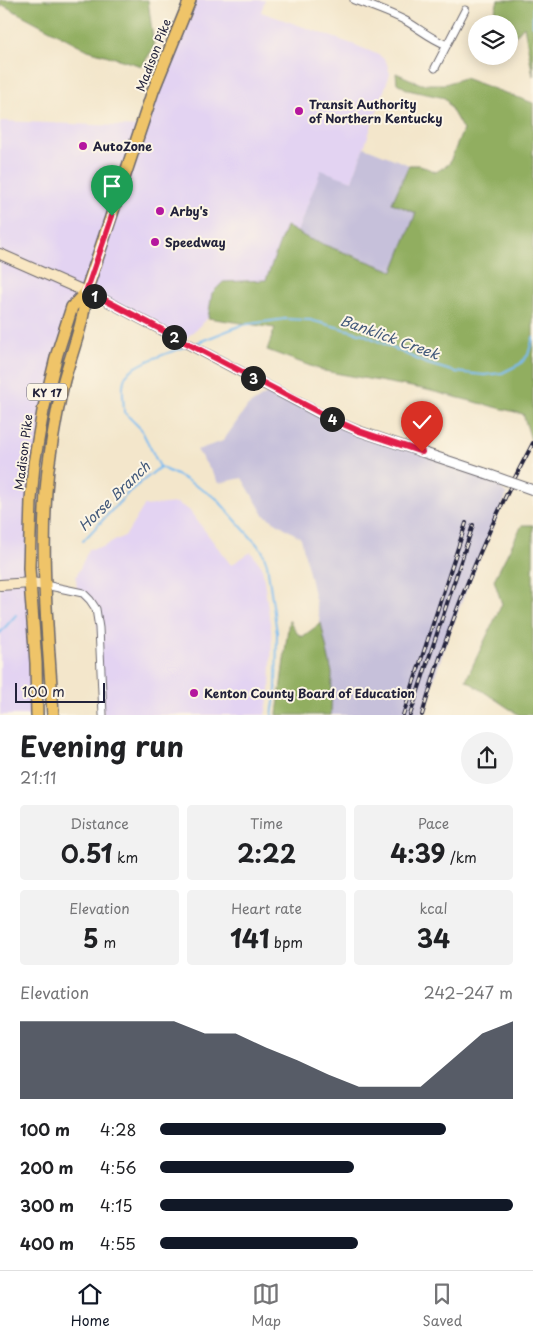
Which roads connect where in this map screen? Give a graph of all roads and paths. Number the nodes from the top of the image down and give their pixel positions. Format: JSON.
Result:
{"nodes":[{"id":1,"x":190,"y":0,"type":"edge"},
{"id":2,"x":354,"y":0,"type":"edge"},
{"id":3,"x":465,"y":10,"type":"dead end"},
{"id":4,"x":447,"y":45,"type":"junction"},
{"id":5,"x":435,"y":68,"type":"dead end"},
{"id":6,"x":0,"y":254,"type":"edge"},
{"id":7,"x":86,"y":292,"type":"junction"},
{"id":8,"x":533,"y":490,"type":"edge"},
{"id":9,"x":31,"y":583,"type":"junction"},
{"id":10,"x":0,"y":584,"type":"edge"},
{"id":11,"x":46,"y":585,"type":"junction"},
{"id":12,"x":37,"y":715,"type":"edge"},
{"id":13,"x":53,"y":715,"type":"edge"},
{"id":14,"x":102,"y":715,"type":"edge"}],
"edges":[{"from":1,"to":7,"type":"main road","name":"Madison Pike","number":"KY 17"},
{"from":2,"to":4,"type":"street"},
{"from":3,"to":4,"type":"street"},
{"from":4,"to":5,"type":"street"},
{"from":6,"to":7,"type":"main road"},
{"from":7,"to":8,"type":"street","bridge":true},
{"from":7,"to":9,"type":"main road","name":"Madison Pike","number":"KY 17"},
{"from":7,"to":11,"type":"main road","name":"Madison Pike","number":"KY 17"},
{"from":9,"to":10,"type":"main road"},
{"from":9,"to":11,"type":"main road"},
{"from":9,"to":12,"type":"main road","name":"Madison Pike","number":"KY 17"},
{"from":11,"to":13,"type":"main road","name":"Madison Pike","number":"KY 17"},
{"from":11,"to":14,"type":"street"}]}
